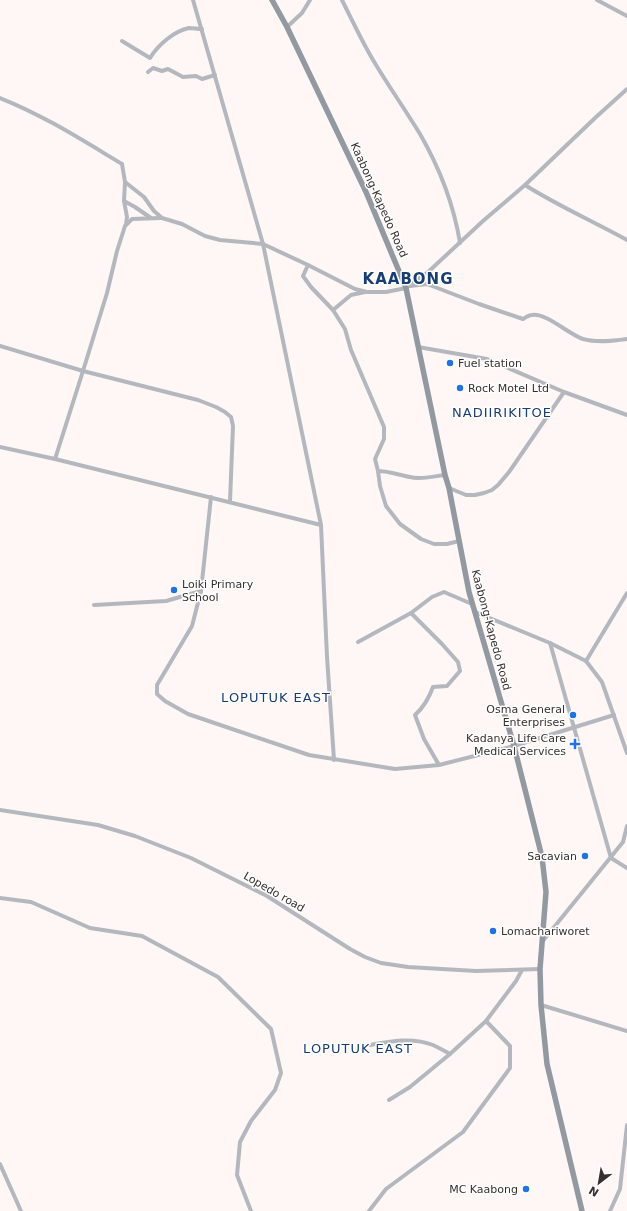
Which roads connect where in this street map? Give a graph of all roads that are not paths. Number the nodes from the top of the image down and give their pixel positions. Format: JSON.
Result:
{"nodes":[{"id":1,"x":194,"y":0,"type":"edge"},
{"id":2,"x":272,"y":0,"type":"edge"},
{"id":3,"x":310,"y":0,"type":"edge"},
{"id":4,"x":342,"y":0,"type":"edge"},
{"id":5,"x":597,"y":0,"type":"edge"},
{"id":6,"x":627,"y":16,"type":"edge"},
{"id":7,"x":287,"y":27,"type":"junction"},
{"id":8,"x":202,"y":29,"type":"junction"},
{"id":9,"x":122,"y":41,"type":"dead end"},
{"id":10,"x":148,"y":72,"type":"dead end"},
{"id":11,"x":215,"y":74,"type":"junction"},
{"id":12,"x":627,"y":89,"type":"edge"},
{"id":13,"x":0,"y":98,"type":"edge"},
{"id":14,"x":125,"y":182,"type":"junction"},
{"id":15,"x":524,"y":185,"type":"junction"},
{"id":16,"x":124,"y":201,"type":"junction"},
{"id":17,"x":152,"y":218,"type":"junction"},
{"id":18,"x":162,"y":218,"type":"junction"},
{"id":19,"x":125,"y":226,"type":"junction"},
{"id":20,"x":627,"y":240,"type":"edge"},
{"id":21,"x":460,"y":243,"type":"junction"},
{"id":22,"x":263,"y":244,"type":"junction"},
{"id":23,"x":308,"y":265,"type":"junction"},
{"id":24,"x":408,"y":287,"type":"junction"},
{"id":25,"x":367,"y":292,"type":"junction"},
{"id":26,"x":333,"y":310,"type":"junction"},
{"id":27,"x":627,"y":339,"type":"edge"},
{"id":28,"x":0,"y":346,"type":"edge"},
{"id":29,"x":418,"y":347,"type":"junction"},
{"id":30,"x":83,"y":371,"type":"junction"},
{"id":31,"x":564,"y":392,"type":"junction"},
{"id":32,"x":627,"y":415,"type":"edge"},
{"id":33,"x":0,"y":447,"type":"edge"},
{"id":34,"x":55,"y":459,"type":"junction"},
{"id":35,"x":378,"y":471,"type":"junction"},
{"id":36,"x":446,"y":475,"type":"junction"},
{"id":37,"x":450,"y":488,"type":"junction"},
{"id":38,"x":211,"y":497,"type":"junction"},
{"id":39,"x":230,"y":502,"type":"junction"},
{"id":40,"x":321,"y":525,"type":"junction"},
{"id":41,"x":459,"y":541,"type":"junction"},
{"id":42,"x":201,"y":591,"type":"junction"},
{"id":43,"x":627,"y":593,"type":"edge"},
{"id":44,"x":472,"y":604,"type":"junction"},
{"id":45,"x":94,"y":605,"type":"dead end"},
{"id":46,"x":474,"y":612,"type":"junction"},
{"id":47,"x":411,"y":613,"type":"junction"},
{"id":48,"x":358,"y":642,"type":"dead end"},
{"id":49,"x":550,"y":643,"type":"junction"},
{"id":50,"x":586,"y":661,"type":"junction"},
{"id":51,"x":614,"y":715,"type":"junction"},
{"id":52,"x":575,"y":728,"type":"junction"},
{"id":53,"x":514,"y":746,"type":"junction"},
{"id":54,"x":627,"y":753,"type":"edge"},
{"id":55,"x":334,"y":760,"type":"junction"},
{"id":56,"x":439,"y":765,"type":"junction"},
{"id":57,"x":0,"y":810,"type":"edge"},
{"id":58,"x":627,"y":826,"type":"edge"},
{"id":59,"x":625,"y":842,"type":"edge"},
{"id":60,"x":611,"y":858,"type":"junction"},
{"id":61,"x":627,"y":868,"type":"edge"},
{"id":62,"x":0,"y":898,"type":"edge"},
{"id":63,"x":542,"y":943,"type":"junction"},
{"id":64,"x":540,"y":969,"type":"junction"},
{"id":65,"x":522,"y":970,"type":"junction"},
{"id":66,"x":541,"y":1005,"type":"junction"},
{"id":67,"x":486,"y":1021,"type":"junction"},
{"id":68,"x":627,"y":1031,"type":"edge"},
{"id":69,"x":370,"y":1045,"type":"dead end"},
{"id":70,"x":450,"y":1054,"type":"junction"},
{"id":71,"x":389,"y":1100,"type":"dead end"},
{"id":72,"x":627,"y":1125,"type":"edge"},
{"id":73,"x":0,"y":1164,"type":"edge"},
{"id":74,"x":21,"y":1211,"type":"edge"},
{"id":75,"x":251,"y":1211,"type":"edge"},
{"id":76,"x":369,"y":1211,"type":"edge"},
{"id":77,"x":582,"y":1211,"type":"edge"},
{"id":78,"x":610,"y":1211,"type":"edge"}],
"edges":[{"from":1,"to":8,"type":"street"},
{"from":2,"to":7,"type":"main road","name":"Kaabong-Kapedo Road"},
{"from":3,"to":7,"type":"street"},
{"from":4,"to":21,"type":"street"},
{"from":5,"to":6,"type":"street"},
{"from":7,"to":24,"type":"main road","name":"Kaabong-Kapedo Road"},
{"from":8,"to":9,"type":"street"},
{"from":8,"to":11,"type":"street"},
{"from":10,"to":11,"type":"street"},
{"from":11,"to":22,"type":"street"},
{"from":12,"to":15,"type":"street"},
{"from":13,"to":14,"type":"street"},
{"from":14,"to":16,"type":"street"},
{"from":14,"to":18,"type":"street"},
{"from":15,"to":20,"type":"street"},
{"from":15,"to":21,"type":"street"},
{"from":16,"to":17,"type":"street"},
{"from":16,"to":19,"type":"street"},
{"from":17,"to":18,"type":"street"},
{"from":17,"to":19,"type":"street"},
{"from":18,"to":22,"type":"street"},
{"from":19,"to":30,"type":"street"},
{"from":21,"to":24,"type":"street"},
{"from":22,"to":23,"type":"street"},
{"from":22,"to":40,"type":"street"},
{"from":23,"to":25,"type":"street"},
{"from":23,"to":26,"type":"street"},
{"from":24,"to":25,"type":"street"},
{"from":24,"to":27,"type":"street"},
{"from":24,"to":29,"type":"main road","name":"Kaabong-Kapedo Road"},
{"from":25,"to":26,"type":"street"},
{"from":26,"to":35,"type":"street"},
{"from":28,"to":30,"type":"street"},
{"from":29,"to":31,"type":"street"},
{"from":29,"to":36,"type":"main road","name":"Kaabong-Kapedo Road"},
{"from":30,"to":34,"type":"street"},
{"from":30,"to":39,"type":"street"},
{"from":31,"to":32,"type":"street"},
{"from":31,"to":37,"type":"street"},
{"from":33,"to":34,"type":"street"},
{"from":34,"to":38,"type":"street"},
{"from":35,"to":36,"type":"street"},
{"from":35,"to":41,"type":"street"},
{"from":36,"to":37,"type":"main road","name":"Kaabong-Kapedo Road"},
{"from":37,"to":41,"type":"main road","name":"Kaabong-Kapedo Road"},
{"from":38,"to":39,"type":"street"},
{"from":38,"to":42,"type":"street"},
{"from":39,"to":40,"type":"street"},
{"from":40,"to":55,"type":"street"},
{"from":41,"to":44,"type":"main road","name":"Kaabong-Kapedo Road"},
{"from":42,"to":45,"type":"street"},
{"from":42,"to":55,"type":"street"},
{"from":43,"to":50,"type":"street"},
{"from":44,"to":46,"type":"main road","name":"Kaabong-Kapedo Road"},
{"from":44,"to":47,"type":"street"},
{"from":46,"to":49,"type":"street"},
{"from":46,"to":53,"type":"main road","name":"Kaabong-Kapedo Road"},
{"from":47,"to":48,"type":"street"},
{"from":47,"to":56,"type":"street"},
{"from":49,"to":50,"type":"street"},
{"from":49,"to":52,"type":"street"},
{"from":50,"to":51,"type":"street"},
{"from":51,"to":52,"type":"street"},
{"from":51,"to":54,"type":"street"},
{"from":52,"to":53,"type":"street"},
{"from":52,"to":60,"type":"street"},
{"from":53,"to":56,"type":"street"},
{"from":53,"to":63,"type":"main road","name":"Kaabong-Kapedo Road"},
{"from":55,"to":56,"type":"street"},
{"from":57,"to":65,"type":"street","name":"Lopedo road"},
{"from":58,"to":59,"type":"street"},
{"from":59,"to":60,"type":"street"},
{"from":60,"to":61,"type":"street"},
{"from":60,"to":63,"type":"street"},
{"from":62,"to":75,"type":"street"},
{"from":63,"to":64,"type":"main road","name":"Kaabong-Kapedo Road"},
{"from":64,"to":65,"type":"street","name":"Lopedo road"},
{"from":64,"to":66,"type":"main road","name":"Kaabong-Kapedo Road"},
{"from":65,"to":67,"type":"street"},
{"from":66,"to":68,"type":"street"},
{"from":66,"to":77,"type":"main road","name":"Kaabong-Kapedo Road"},
{"from":67,"to":70,"type":"street"},
{"from":67,"to":76,"type":"street"},
{"from":69,"to":70,"type":"street"},
{"from":70,"to":71,"type":"street"},
{"from":72,"to":78,"type":"street"},
{"from":73,"to":74,"type":"street"}]}
